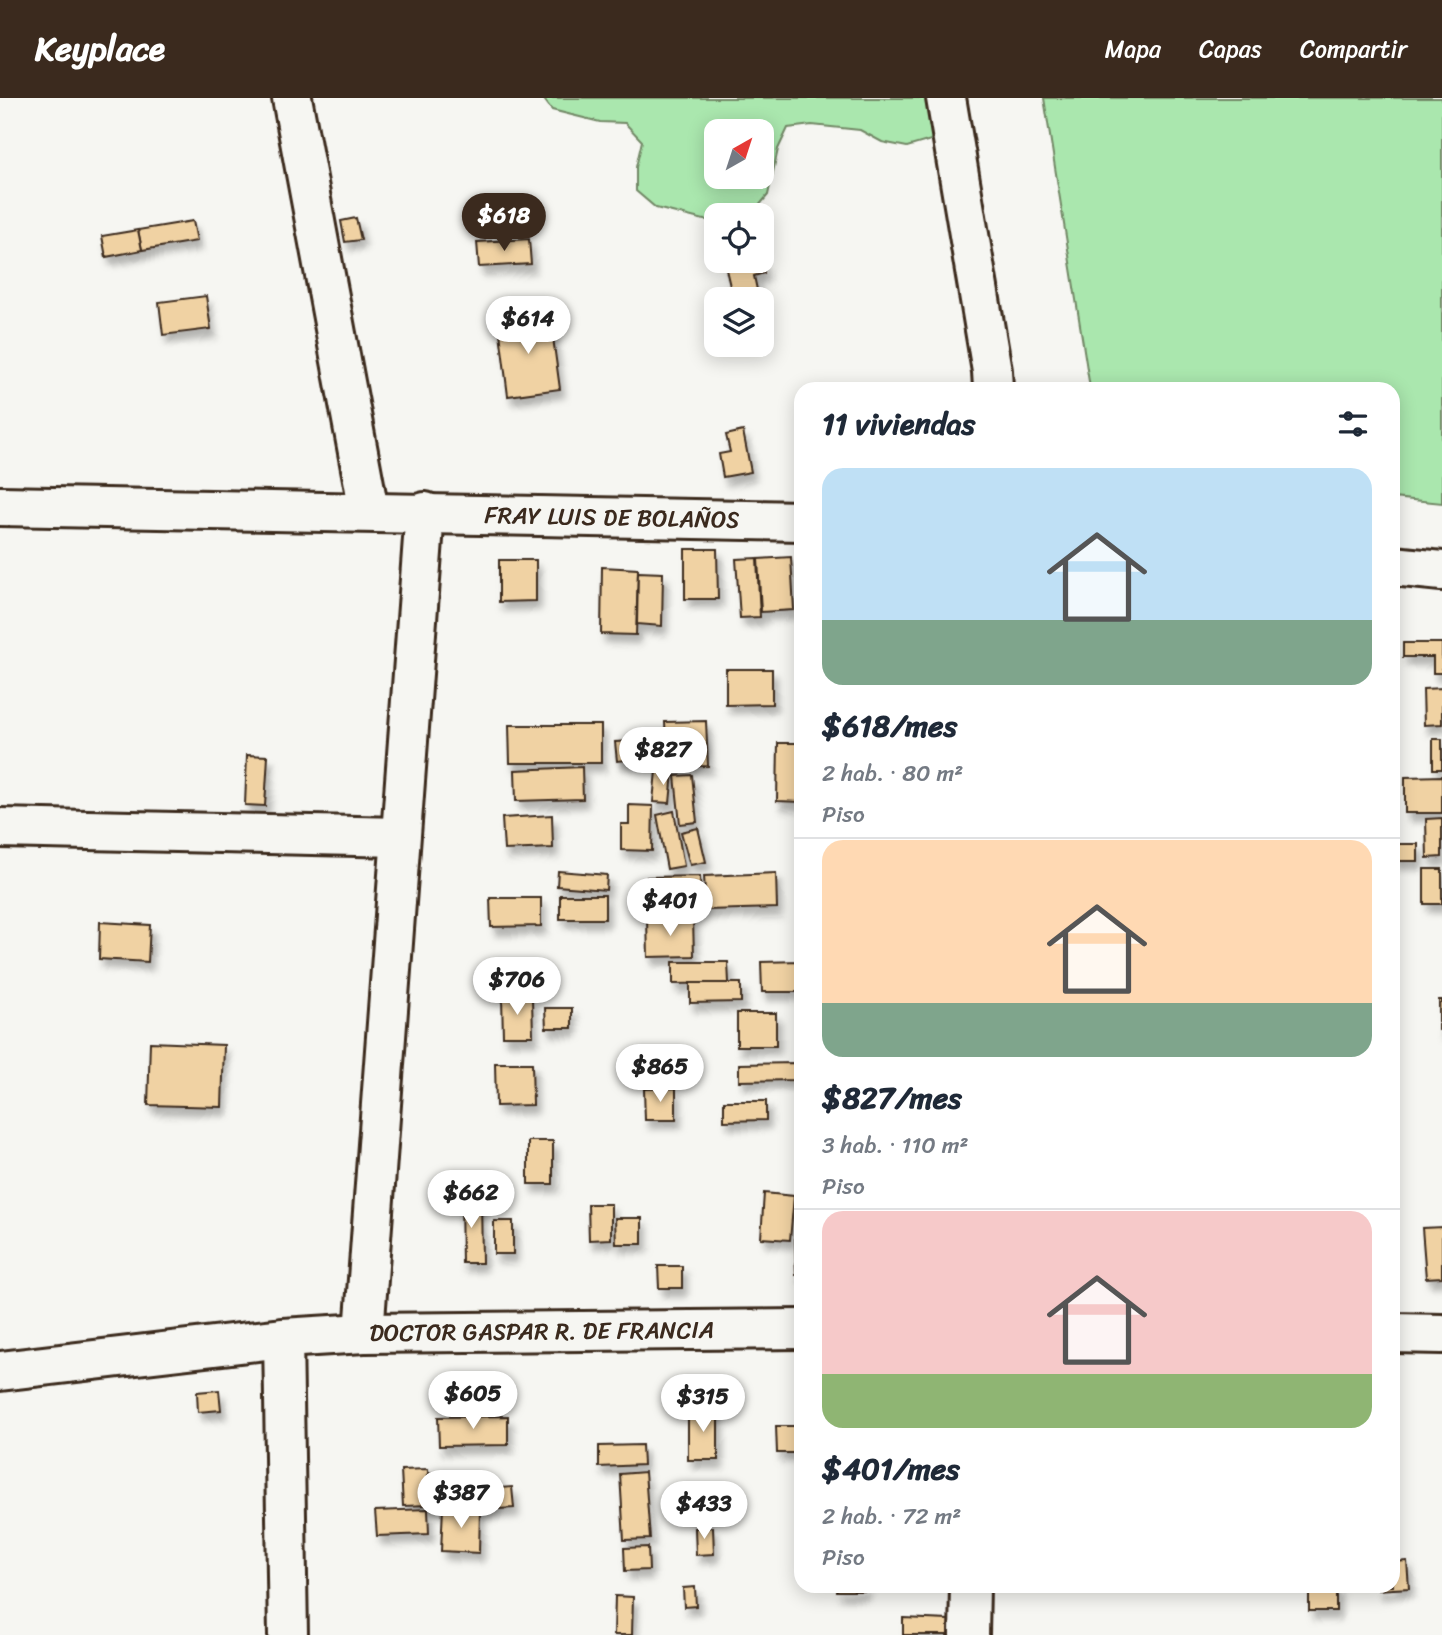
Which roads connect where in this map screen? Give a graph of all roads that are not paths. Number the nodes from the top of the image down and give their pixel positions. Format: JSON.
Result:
{"nodes":[{"id":1,"x":292,"y":98,"type":"edge"},
{"id":2,"x":946,"y":98,"type":"edge"},
{"id":3,"x":992,"y":382,"type":"edge"},
{"id":4,"x":0,"y":506,"type":"edge"},
{"id":5,"x":369,"y":511,"type":"junction"},
{"id":6,"x":425,"y":512,"type":"junction"},
{"id":7,"x":794,"y":521,"type":"edge"},
{"id":8,"x":1400,"y":567,"type":"edge"},
{"id":9,"x":1442,"y":571,"type":"edge"},
{"id":10,"x":0,"y":828,"type":"edge"},
{"id":11,"x":401,"y":837,"type":"junction"},
{"id":12,"x":794,"y":1329,"type":"edge"},
{"id":13,"x":364,"y":1333,"type":"junction"},
{"id":14,"x":1400,"y":1333,"type":"edge"},
{"id":15,"x":1442,"y":1334,"type":"edge"},
{"id":16,"x":283,"y":1338,"type":"junction"},
{"id":17,"x":0,"y":1371,"type":"edge"},
{"id":18,"x":970,"y":1593,"type":"edge"},
{"id":19,"x":288,"y":1635,"type":"edge"},
{"id":20,"x":969,"y":1635,"type":"edge"}],
"edges":[{"from":1,"to":5,"type":"street"},
{"from":2,"to":3,"type":"street"},
{"from":4,"to":5,"type":"street","name":"FRAY LUIS DE BOLAÑOS"},
{"from":5,"to":6,"type":"street","name":"FRAY LUIS DE BOLAÑOS"},
{"from":6,"to":7,"type":"street","name":"FRAY LUIS DE BOLAÑOS"},
{"from":6,"to":11,"type":"street"},
{"from":8,"to":9,"type":"street"},
{"from":10,"to":11,"type":"street"},
{"from":11,"to":13,"type":"street"},
{"from":12,"to":13,"type":"street","name":"DOCTOR GASPAR R. DE FRANCIA"},
{"from":13,"to":16,"type":"street","name":"DOCTOR GASPAR R. DE FRANCIA"},
{"from":14,"to":15,"type":"street"},
{"from":16,"to":17,"type":"street","name":"DOCTOR GASPAR R. DE FRANCIA"},
{"from":16,"to":19,"type":"street"},
{"from":18,"to":20,"type":"street"}]}
